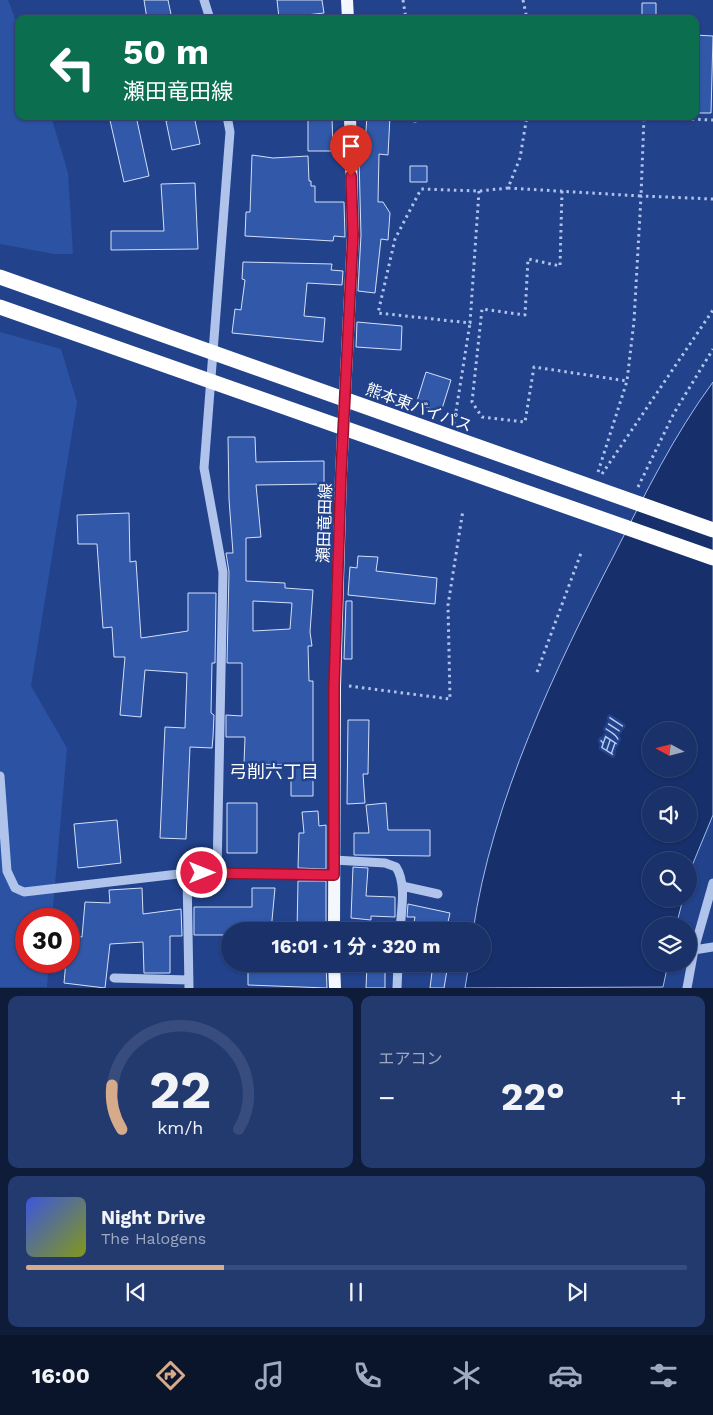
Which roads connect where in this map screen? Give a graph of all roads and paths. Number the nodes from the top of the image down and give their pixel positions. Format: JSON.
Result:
{"nodes":[{"id":1,"x":204,"y":0,"type":"edge"},
{"id":2,"x":347,"y":0,"type":"edge"},
{"id":3,"x":403,"y":0,"type":"edge"},
{"id":4,"x":524,"y":0,"type":"edge"},
{"id":5,"x":209,"y":15,"type":"edge"},
{"id":6,"x":348,"y":15,"type":"edge"},
{"id":7,"x":405,"y":15,"type":"edge"},
{"id":8,"x":526,"y":15,"type":"edge"},
{"id":9,"x":699,"y":119,"type":"edge"},
{"id":10,"x":228,"y":120,"type":"edge"},
{"id":11,"x":350,"y":120,"type":"edge"},
{"id":12,"x":415,"y":120,"type":"edge"},
{"id":13,"x":527,"y":120,"type":"edge"},
{"id":14,"x":644,"y":120,"type":"edge"},
{"id":15,"x":713,"y":120,"type":"edge"},
{"id":16,"x":415,"y":123,"type":"dead end"},
{"id":17,"x":508,"y":188,"type":"junction"},
{"id":18,"x":479,"y":191,"type":"junction"},
{"id":19,"x":562,"y":191,"type":"junction"},
{"id":20,"x":641,"y":196,"type":"junction"},
{"id":21,"x":713,"y":199,"type":"edge"},
{"id":22,"x":0,"y":277,"type":"edge"},
{"id":23,"x":0,"y":307,"type":"edge"},
{"id":24,"x":713,"y":310,"type":"edge"},
{"id":25,"x":470,"y":323,"type":"junction"},
{"id":26,"x":713,"y":349,"type":"edge"},
{"id":27,"x":627,"y":381,"type":"junction"},
{"id":28,"x":451,"y":437,"type":"junction"},
{"id":29,"x":594,"y":487,"type":"junction"},
{"id":30,"x":631,"y":501,"type":"junction"},
{"id":31,"x":463,"y":510,"type":"dead end"},
{"id":32,"x":713,"y":530,"type":"edge"},
{"id":33,"x":581,"y":553,"type":"dead end"},
{"id":34,"x":713,"y":558,"type":"edge"},
{"id":35,"x":537,"y":672,"type":"dead end"},
{"id":36,"x":345,"y":686,"type":"dead end"},
{"id":37,"x":0,"y":776,"type":"edge"},
{"id":38,"x":334,"y":860,"type":"junction"},
{"id":39,"x":187,"y":873,"type":"junction"},
{"id":40,"x":217,"y":873,"type":"junction"},
{"id":41,"x":334,"y":875,"type":"junction"},
{"id":42,"x":713,"y":883,"type":"edge"},
{"id":43,"x":402,"y":886,"type":"junction"},
{"id":44,"x":438,"y":894,"type":"dead end"},
{"id":45,"x":334,"y":922,"type":"edge"},
{"id":46,"x":400,"y":922,"type":"edge"},
{"id":47,"x":697,"y":939,"type":"edge"},
{"id":48,"x":713,"y":947,"type":"edge"},
{"id":49,"x":697,"y":950,"type":"edge"},
{"id":50,"x":334,"y":972,"type":"edge"},
{"id":51,"x":398,"y":972,"type":"edge"},
{"id":52,"x":690,"y":972,"type":"edge"},
{"id":53,"x":114,"y":978,"type":"dead end"},
{"id":54,"x":189,"y":984,"type":"edge"},
{"id":55,"x":335,"y":988,"type":"edge"},
{"id":56,"x":397,"y":988,"type":"edge"},
{"id":57,"x":687,"y":988,"type":"edge"}],
"edges":[{"from":1,"to":5,"type":"street"},
{"from":2,"to":6,"type":"main road"},
{"from":3,"to":7,"type":"path"},
{"from":4,"to":8,"type":"path"},
{"from":9,"to":15,"type":"path"},
{"from":10,"to":40,"type":"street"},
{"from":11,"to":38,"type":"main road","name":"瀬田竜田線"},
{"from":12,"to":16,"type":"path"},
{"from":13,"to":17,"type":"path"},
{"from":14,"to":20,"type":"path"},
{"from":17,"to":18,"type":"path"},
{"from":17,"to":19,"type":"path"},
{"from":18,"to":25,"type":"path"},
{"from":18,"to":25,"type":"path"},
{"from":19,"to":20,"type":"path"},
{"from":19,"to":27,"type":"path"},
{"from":20,"to":21,"type":"path"},
{"from":20,"to":27,"type":"path"},
{"from":22,"to":28,"type":"highway","name":"熊本東バイパス","bridge":true},
{"from":23,"to":34,"type":"highway","bridge":true},
{"from":24,"to":29,"type":"path"},
{"from":25,"to":28,"type":"path"},
{"from":26,"to":30,"type":"path"},
{"from":27,"to":29,"type":"path"},
{"from":28,"to":29,"type":"highway","name":"熊本東バイパス","bridge":true},
{"from":29,"to":30,"type":"highway","name":"熊本東バイパス","bridge":true},
{"from":30,"to":32,"type":"highway","name":"熊本東バイパス","bridge":true},
{"from":31,"to":36,"type":"path"},
{"from":33,"to":35,"type":"path"},
{"from":37,"to":39,"type":"street"},
{"from":38,"to":41,"type":"main road","name":"瀬田竜田線"},
{"from":38,"to":43,"type":"street"},
{"from":39,"to":40,"type":"street"},
{"from":39,"to":54,"type":"street"},
{"from":40,"to":41,"type":"street"},
{"from":41,"to":45,"type":"main road","name":"瀬田竜田線"},
{"from":42,"to":47,"type":"street"},
{"from":43,"to":44,"type":"street"},
{"from":43,"to":46,"type":"street"},
{"from":48,"to":49,"type":"street"},
{"from":50,"to":55,"type":"main road"},
{"from":51,"to":56,"type":"street"},
{"from":52,"to":57,"type":"street"},
{"from":53,"to":54,"type":"street"}]}
